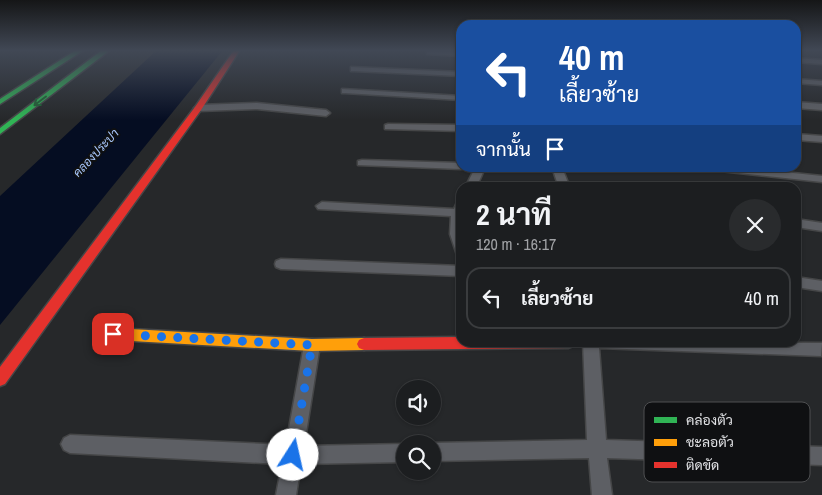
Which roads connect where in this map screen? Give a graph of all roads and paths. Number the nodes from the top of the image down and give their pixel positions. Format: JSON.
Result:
{"nodes":[{"id":1,"x":45,"y":73,"type":"edge"},
{"id":2,"x":51,"y":73,"type":"edge"},
{"id":3,"x":77,"y":73,"type":"edge"},
{"id":4,"x":221,"y":73,"type":"edge"},
{"id":5,"x":432,"y":73,"type":"edge"},
{"id":6,"x":456,"y":74,"type":"edge"},
{"id":7,"x":801,"y":81,"type":"edge"},
{"id":8,"x":822,"y":83,"type":"edge"},
{"id":9,"x":345,"y":92,"type":"dead end"},
{"id":10,"x":456,"y":98,"type":"edge"},
{"id":11,"x":0,"y":102,"type":"edge"},
{"id":12,"x":801,"y":105,"type":"edge"},
{"id":13,"x":822,"y":107,"type":"edge"},
{"id":14,"x":198,"y":108,"type":"junction"},
{"id":15,"x":0,"y":112,"type":"edge"},
{"id":16,"x":326,"y":113,"type":"dead end"},
{"id":17,"x":388,"y":126,"type":"dead end"},
{"id":18,"x":456,"y":128,"type":"edge"},
{"id":19,"x":0,"y":132,"type":"edge"},
{"id":20,"x":801,"y":137,"type":"edge"},
{"id":21,"x":822,"y":139,"type":"edge"},
{"id":22,"x":362,"y":163,"type":"dead end"},
{"id":23,"x":456,"y":166,"type":"edge"},
{"id":24,"x":757,"y":172,"type":"edge"},
{"id":25,"x":822,"y":179,"type":"edge"},
{"id":26,"x":322,"y":206,"type":"dead end"},
{"id":27,"x":456,"y":209,"type":"edge"},
{"id":28,"x":801,"y":224,"type":"edge"},
{"id":29,"x":822,"y":227,"type":"edge"},
{"id":30,"x":281,"y":264,"type":"dead end"},
{"id":31,"x":456,"y":271,"type":"edge"},
{"id":32,"x":801,"y":283,"type":"edge"},
{"id":33,"x":822,"y":286,"type":"edge"},
{"id":34,"x":113,"y":334,"type":"dead end"},
{"id":35,"x":456,"y":343,"type":"edge"},
{"id":36,"x":312,"y":345,"type":"junction"},
{"id":37,"x":591,"y":347,"type":"edge"},
{"id":38,"x":757,"y":347,"type":"edge"},
{"id":39,"x":821,"y":349,"type":"edge"},
{"id":40,"x":0,"y":379,"type":"edge"},
{"id":41,"x":70,"y":444,"type":"dead end"},
{"id":42,"x":596,"y":449,"type":"junction"},
{"id":43,"x":644,"y":450,"type":"edge"},
{"id":44,"x":441,"y":452,"type":"edge"},
{"id":45,"x":396,"y":453,"type":"edge"},
{"id":46,"x":293,"y":455,"type":"junction"},
{"id":47,"x":286,"y":495,"type":"edge"},
{"id":48,"x":602,"y":495,"type":"edge"}],
"edges":[{"from":1,"to":11,"type":"main road"},
{"from":2,"to":15,"type":"main road"},
{"from":3,"to":19,"type":"main road","one_way":true},
{"from":4,"to":14,"type":"main road"},
{"from":5,"to":6,"type":"street"},
{"from":7,"to":8,"type":"street"},
{"from":9,"to":10,"type":"street"},
{"from":12,"to":13,"type":"street"},
{"from":14,"to":16,"type":"street"},
{"from":14,"to":40,"type":"main road"},
{"from":17,"to":18,"type":"street"},
{"from":20,"to":21,"type":"street"},
{"from":22,"to":23,"type":"street"},
{"from":24,"to":25,"type":"street"},
{"from":26,"to":27,"type":"street"},
{"from":28,"to":29,"type":"street"},
{"from":30,"to":31,"type":"street"},
{"from":32,"to":33,"type":"street"},
{"from":34,"to":36,"type":"main road"},
{"from":35,"to":36,"type":"main road"},
{"from":36,"to":46,"type":"street"},
{"from":37,"to":42,"type":"street"},
{"from":38,"to":39,"type":"street"},
{"from":41,"to":46,"type":"street"},
{"from":42,"to":43,"type":"street"},
{"from":42,"to":44,"type":"street"},
{"from":42,"to":48,"type":"street"},
{"from":45,"to":46,"type":"street"},
{"from":46,"to":47,"type":"street"}]}
